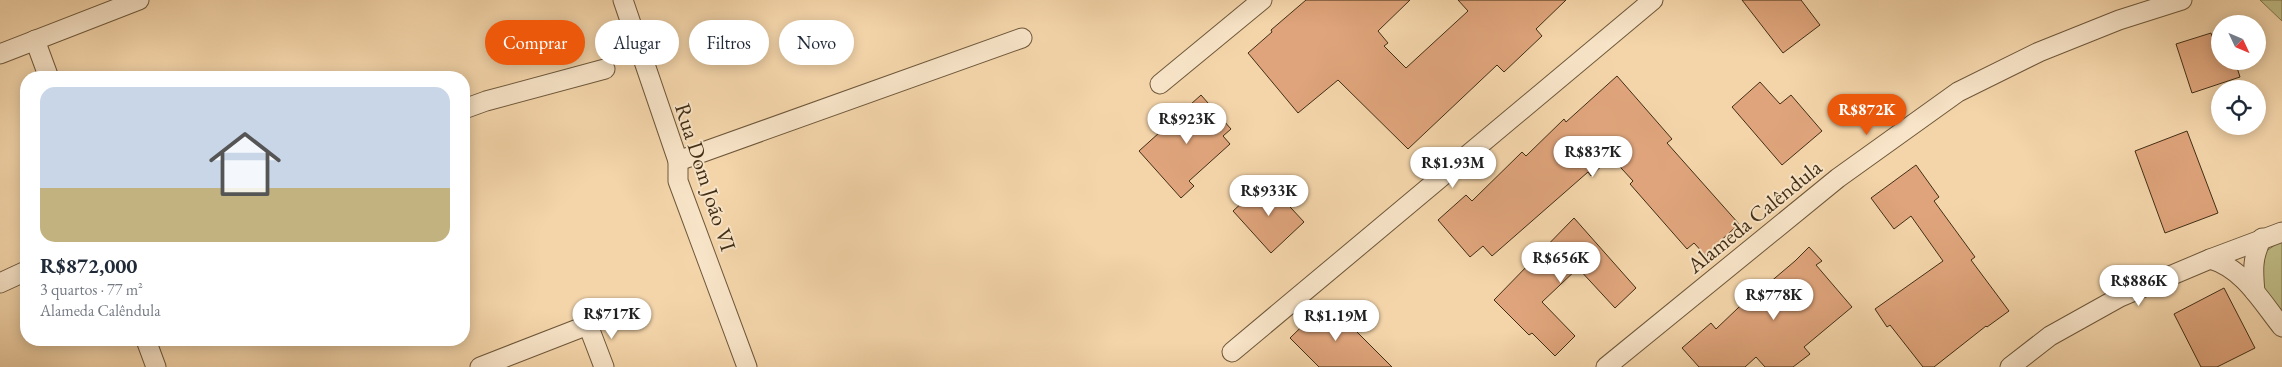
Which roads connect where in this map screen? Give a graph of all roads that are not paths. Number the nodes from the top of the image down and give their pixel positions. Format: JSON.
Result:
{"nodes":[{"id":1,"x":139,"y":0,"type":"edge"},
{"id":2,"x":623,"y":0,"type":"edge"},
{"id":3,"x":1262,"y":0,"type":"edge"},
{"id":4,"x":1653,"y":0,"type":"edge"},
{"id":5,"x":2182,"y":0,"type":"edge"},
{"id":6,"x":1022,"y":38,"type":"dead end"},
{"id":7,"x":35,"y":40,"type":"junction"},
{"id":8,"x":0,"y":54,"type":"edge"},
{"id":9,"x":605,"y":69,"type":"dead end"},
{"id":10,"x":46,"y":71,"type":"edge"},
{"id":11,"x":1160,"y":84,"type":"dead end"},
{"id":12,"x":470,"y":107,"type":"edge"},
{"id":13,"x":678,"y":161,"type":"junction"},
{"id":14,"x":2282,"y":232,"type":"edge"},
{"id":15,"x":2262,"y":238,"type":"junction"},
{"id":16,"x":2210,"y":259,"type":"junction"},
{"id":17,"x":20,"y":274,"type":"edge"},
{"id":18,"x":0,"y":282,"type":"edge"},
{"id":19,"x":2255,"y":292,"type":"junction"},
{"id":20,"x":2282,"y":327,"type":"edge"},
{"id":21,"x":148,"y":346,"type":"edge"},
{"id":22,"x":1232,"y":352,"type":"dead end"},
{"id":23,"x":156,"y":367,"type":"edge"},
{"id":24,"x":480,"y":367,"type":"edge"},
{"id":25,"x":604,"y":367,"type":"edge"},
{"id":26,"x":747,"y":367,"type":"edge"},
{"id":27,"x":1606,"y":367,"type":"edge"},
{"id":28,"x":2010,"y":367,"type":"edge"}],
"edges":[{"from":1,"to":7,"type":"street"},
{"from":2,"to":13,"type":"street","name":"Rua Dom João VI"},
{"from":3,"to":11,"type":"street"},
{"from":4,"to":22,"type":"street"},
{"from":5,"to":27,"type":"street","name":"Alameda Calêndula"},
{"from":6,"to":13,"type":"street"},
{"from":7,"to":8,"type":"street"},
{"from":7,"to":10,"type":"street"},
{"from":9,"to":12,"type":"street"},
{"from":13,"to":26,"type":"street","name":"Rua Dom João VI"},
{"from":14,"to":15,"type":"street"},
{"from":15,"to":16,"type":"street"},
{"from":15,"to":19,"type":"street"},
{"from":16,"to":19,"type":"street"},
{"from":16,"to":28,"type":"street"},
{"from":17,"to":18,"type":"street"},
{"from":19,"to":20,"type":"street"},
{"from":21,"to":23,"type":"street"},
{"from":24,"to":25,"type":"street"}]}
